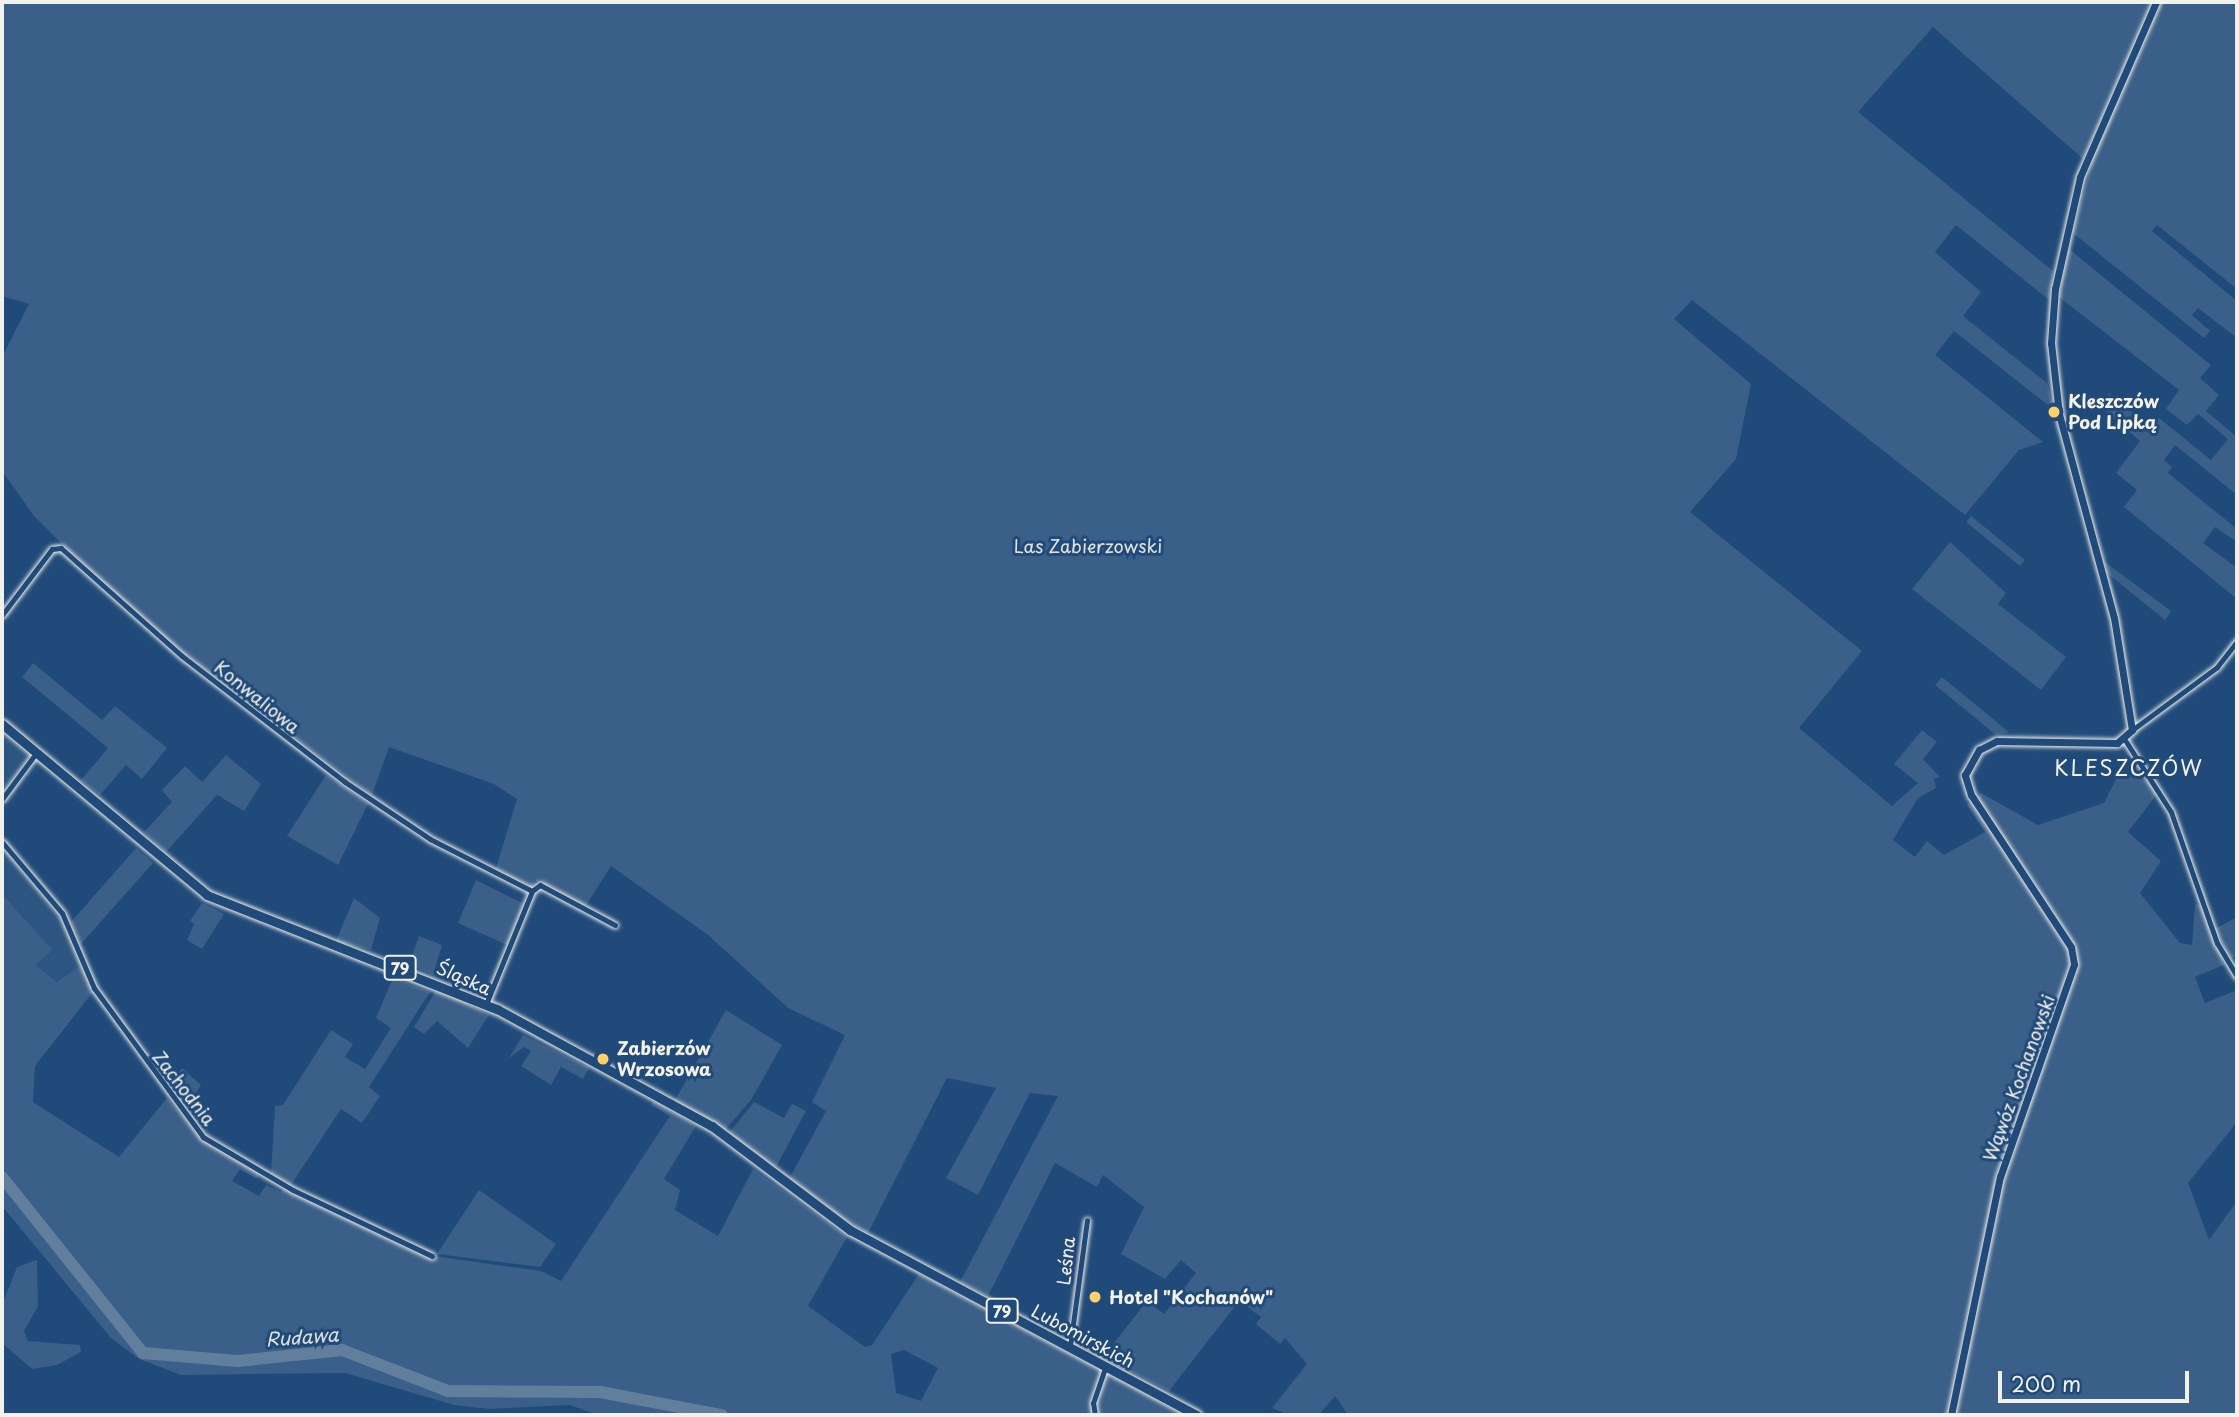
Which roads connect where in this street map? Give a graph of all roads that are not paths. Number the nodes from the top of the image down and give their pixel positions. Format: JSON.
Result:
{"nodes":[{"id":1,"x":2156,"y":2,"type":"edge"},
{"id":2,"x":2,"y":615,"type":"edge"},
{"id":3,"x":2237,"y":641,"type":"edge"},
{"id":4,"x":2,"y":724,"type":"edge"},
{"id":5,"x":2132,"y":730,"type":"junction"},
{"id":6,"x":2125,"y":740,"type":"junction"},
{"id":7,"x":36,"y":753,"type":"junction"},
{"id":8,"x":2,"y":799,"type":"edge"},
{"id":9,"x":2,"y":842,"type":"edge"},
{"id":10,"x":532,"y":891,"type":"junction"},
{"id":11,"x":615,"y":925,"type":"dead end"},
{"id":12,"x":2237,"y":976,"type":"edge"},
{"id":13,"x":486,"y":1004,"type":"junction"},
{"id":14,"x":810,"y":1201,"type":"joint"},
{"id":15,"x":1087,"y":1220,"type":"dead end"},
{"id":16,"x":432,"y":1256,"type":"dead end"},
{"id":17,"x":1070,"y":1346,"type":"junction"},
{"id":18,"x":1106,"y":1366,"type":"junction"},
{"id":19,"x":1095,"y":1415,"type":"edge"},
{"id":20,"x":1197,"y":1415,"type":"edge"},
{"id":21,"x":1951,"y":1415,"type":"edge"}],
"edges":[{"from":1,"to":5,"type":"street"},
{"from":2,"to":10,"type":"street","name":"Konwaliowa"},
{"from":3,"to":5,"type":"street"},
{"from":4,"to":7,"type":"main road","name":"Śląska","number":"79"},
{"from":5,"to":6,"type":"street"},
{"from":6,"to":12,"type":"street"},
{"from":6,"to":21,"type":"street","name":"Wąwóz Kochanowski"},
{"from":7,"to":8,"type":"street"},
{"from":7,"to":13,"type":"main road","name":"Śląska","number":"79"},
{"from":9,"to":16,"type":"street","name":"Zachodnia"},
{"from":10,"to":11,"type":"street","name":"Konwaliowa"},
{"from":10,"to":13,"type":"street"},
{"from":13,"to":14,"type":"main road","name":"Śląska","number":"79"},
{"from":14,"to":17,"type":"main road","name":"Lubomirskich","number":"79"},
{"from":15,"to":17,"type":"street","name":"Leśna"},
{"from":17,"to":18,"type":"main road","name":"Lubomirskich","number":"79"},
{"from":18,"to":19,"type":"street"},
{"from":18,"to":20,"type":"main road","name":"Lubomirskich","number":"79"}]}
